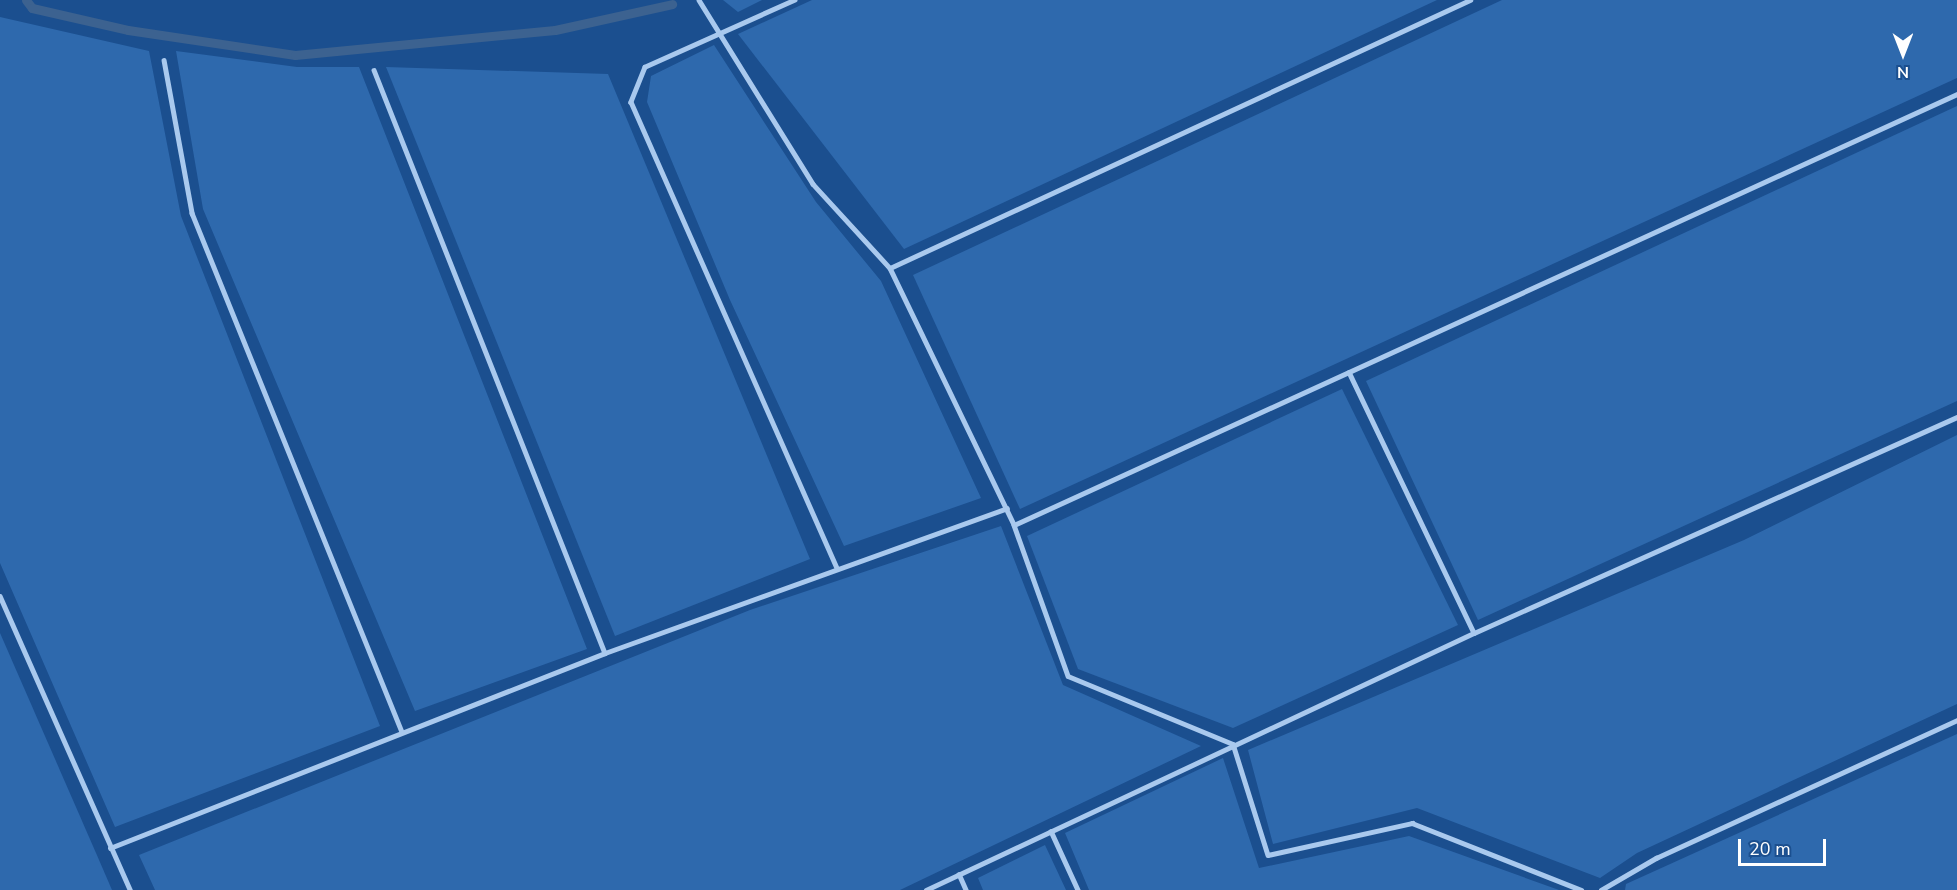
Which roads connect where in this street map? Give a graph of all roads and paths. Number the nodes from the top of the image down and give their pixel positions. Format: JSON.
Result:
{"nodes":[{"id":1,"x":699,"y":0,"type":"edge"},
{"id":2,"x":795,"y":0,"type":"edge"},
{"id":3,"x":1470,"y":0,"type":"edge"},
{"id":4,"x":720,"y":34,"type":"junction"},
{"id":5,"x":164,"y":60,"type":"dead end"},
{"id":6,"x":374,"y":70,"type":"dead end"},
{"id":7,"x":1957,"y":94,"type":"edge"},
{"id":8,"x":890,"y":268,"type":"junction"},
{"id":9,"x":1349,"y":372,"type":"junction"},
{"id":10,"x":1957,"y":417,"type":"edge"},
{"id":11,"x":1007,"y":508,"type":"junction"},
{"id":12,"x":1014,"y":525,"type":"junction"},
{"id":13,"x":837,"y":568,"type":"junction"},
{"id":14,"x":0,"y":596,"type":"edge"},
{"id":15,"x":1474,"y":633,"type":"junction"},
{"id":16,"x":605,"y":653,"type":"junction"},
{"id":17,"x":1957,"y":720,"type":"edge"},
{"id":18,"x":402,"y":732,"type":"junction"},
{"id":19,"x":1233,"y":744,"type":"junction"},
{"id":20,"x":1051,"y":831,"type":"junction"},
{"id":21,"x":110,"y":848,"type":"junction"},
{"id":22,"x":959,"y":874,"type":"junction"},
{"id":23,"x":130,"y":890,"type":"edge"},
{"id":24,"x":926,"y":890,"type":"edge"},
{"id":25,"x":966,"y":890,"type":"edge"},
{"id":26,"x":1078,"y":890,"type":"edge"},
{"id":27,"x":1581,"y":890,"type":"edge"},
{"id":28,"x":1601,"y":890,"type":"edge"}],
"edges":[{"from":1,"to":4,"type":"lane"},
{"from":2,"to":4,"type":"lane"},
{"from":3,"to":8,"type":"lane"},
{"from":4,"to":8,"type":"lane"},
{"from":4,"to":13,"type":"lane"},
{"from":5,"to":18,"type":"lane"},
{"from":6,"to":16,"type":"lane"},
{"from":7,"to":9,"type":"lane"},
{"from":8,"to":11,"type":"lane"},
{"from":9,"to":12,"type":"lane"},
{"from":9,"to":15,"type":"lane"},
{"from":10,"to":15,"type":"lane"},
{"from":11,"to":12,"type":"lane"},
{"from":11,"to":13,"type":"lane"},
{"from":12,"to":19,"type":"lane"},
{"from":13,"to":16,"type":"lane"},
{"from":14,"to":21,"type":"lane"},
{"from":15,"to":19,"type":"lane"},
{"from":16,"to":18,"type":"lane"},
{"from":17,"to":28,"type":"lane"},
{"from":18,"to":21,"type":"lane"},
{"from":19,"to":20,"type":"lane"},
{"from":19,"to":27,"type":"lane"},
{"from":20,"to":22,"type":"lane"},
{"from":20,"to":26,"type":"lane"},
{"from":21,"to":23,"type":"lane"},
{"from":22,"to":24,"type":"lane"},
{"from":22,"to":25,"type":"lane"}]}
